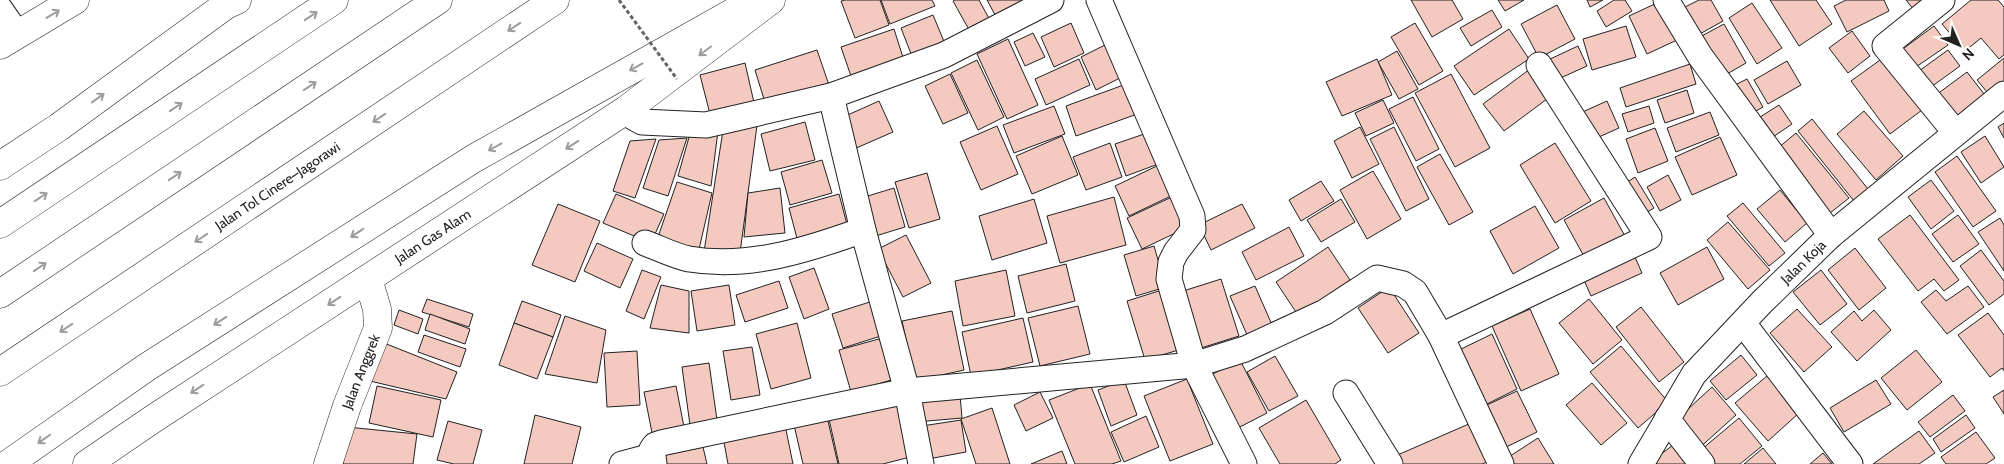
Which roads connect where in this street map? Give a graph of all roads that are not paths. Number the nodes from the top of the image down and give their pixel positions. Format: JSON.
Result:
{"nodes":[{"id":1,"x":75,"y":0,"type":"edge"},
{"id":2,"x":237,"y":0,"type":"edge"},
{"id":3,"x":334,"y":0,"type":"edge"},
{"id":4,"x":438,"y":0,"type":"edge"},
{"id":5,"x":554,"y":0,"type":"edge"},
{"id":6,"x":755,"y":0,"type":"edge"},
{"id":7,"x":771,"y":0,"type":"edge"},
{"id":8,"x":1051,"y":0,"type":"edge"},
{"id":9,"x":1099,"y":0,"type":"edge"},
{"id":10,"x":1666,"y":0,"type":"edge"},
{"id":11,"x":1942,"y":0,"type":"edge"},
{"id":12,"x":0,"y":8,"type":"edge"},
{"id":13,"x":9,"y":40,"type":"edge"},
{"id":14,"x":1539,"y":65,"type":"dead end"},
{"id":15,"x":2004,"y":94,"type":"edge"},
{"id":16,"x":831,"y":96,"type":"junction"},
{"id":17,"x":626,"y":110,"type":"junction"},
{"id":18,"x":1956,"y":132,"type":"junction"},
{"id":19,"x":0,"y":166,"type":"edge"},
{"id":20,"x":0,"y":224,"type":"edge"},
{"id":21,"x":863,"y":230,"type":"junction"},
{"id":22,"x":1831,"y":235,"type":"junction"},
{"id":23,"x":645,"y":243,"type":"dead end"},
{"id":24,"x":368,"y":279,"type":"junction"},
{"id":25,"x":0,"y":294,"type":"edge"},
{"id":26,"x":1743,"y":323,"type":"junction"},
{"id":27,"x":1441,"y":336,"type":"junction"},
{"id":28,"x":1194,"y":365,"type":"junction"},
{"id":29,"x":0,"y":372,"type":"edge"},
{"id":30,"x":907,"y":391,"type":"junction"},
{"id":31,"x":1346,"y":393,"type":"dead end"},
{"id":32,"x":1667,"y":419,"type":"junction"},
{"id":33,"x":653,"y":460,"type":"edge"},
{"id":34,"x":8,"y":464,"type":"edge"},
{"id":35,"x":87,"y":464,"type":"edge"},
{"id":36,"x":328,"y":464,"type":"edge"},
{"id":37,"x":622,"y":464,"type":"edge"},
{"id":38,"x":921,"y":464,"type":"edge"},
{"id":39,"x":1244,"y":464,"type":"edge"},
{"id":40,"x":1390,"y":464,"type":"edge"},
{"id":41,"x":1500,"y":464,"type":"edge"},
{"id":42,"x":1641,"y":464,"type":"edge"},
{"id":43,"x":1702,"y":464,"type":"edge"},
{"id":44,"x":1850,"y":464,"type":"edge"}],
"edges":[{"from":13,"to":1,"type":"main road","one_way":true},
{"from":19,"to":2,"type":"main road","one_way":true},
{"from":20,"to":3,"type":"main road","one_way":true},
{"from":25,"to":4,"type":"main road","one_way":true},
{"from":5,"to":29,"type":"main road","name":"Jalan Tol Cinere–Jagorawi","one_way":true},
{"from":6,"to":34,"type":"main road","one_way":true},
{"from":7,"to":17,"type":"main road","name":"Jalan Gas Alam","one_way":true},
{"from":8,"to":16,"type":"street"},
{"from":9,"to":28,"type":"street"},
{"from":10,"to":22,"type":"street"},
{"from":11,"to":18,"type":"street"},
{"from":12,"to":13,"type":"street"},
{"from":14,"to":27,"type":"street"},
{"from":15,"to":18,"type":"street","name":"Jalan Koja"},
{"from":16,"to":17,"type":"street"},
{"from":16,"to":21,"type":"street"},
{"from":17,"to":24,"type":"main road","name":"Jalan Gas Alam","one_way":true},
{"from":18,"to":22,"type":"street","name":"Jalan Koja"},
{"from":21,"to":23,"type":"street"},
{"from":21,"to":30,"type":"street"},
{"from":22,"to":26,"type":"street","name":"Jalan Koja"},
{"from":24,"to":35,"type":"main road","name":"Jalan Gas Alam","one_way":true},
{"from":24,"to":36,"type":"main road","name":"Jalan Anggrek"},
{"from":26,"to":32,"type":"street","name":"Jalan Koja"},
{"from":26,"to":44,"type":"street"},
{"from":27,"to":28,"type":"street"},
{"from":27,"to":41,"type":"street"},
{"from":28,"to":30,"type":"street"},
{"from":28,"to":39,"type":"street"},
{"from":30,"to":33,"type":"street"},
{"from":30,"to":38,"type":"street"},
{"from":31,"to":40,"type":"street"},
{"from":32,"to":42,"type":"street","name":"Jalan Koja"},
{"from":32,"to":43,"type":"street"},
{"from":33,"to":37,"type":"street"}]}
